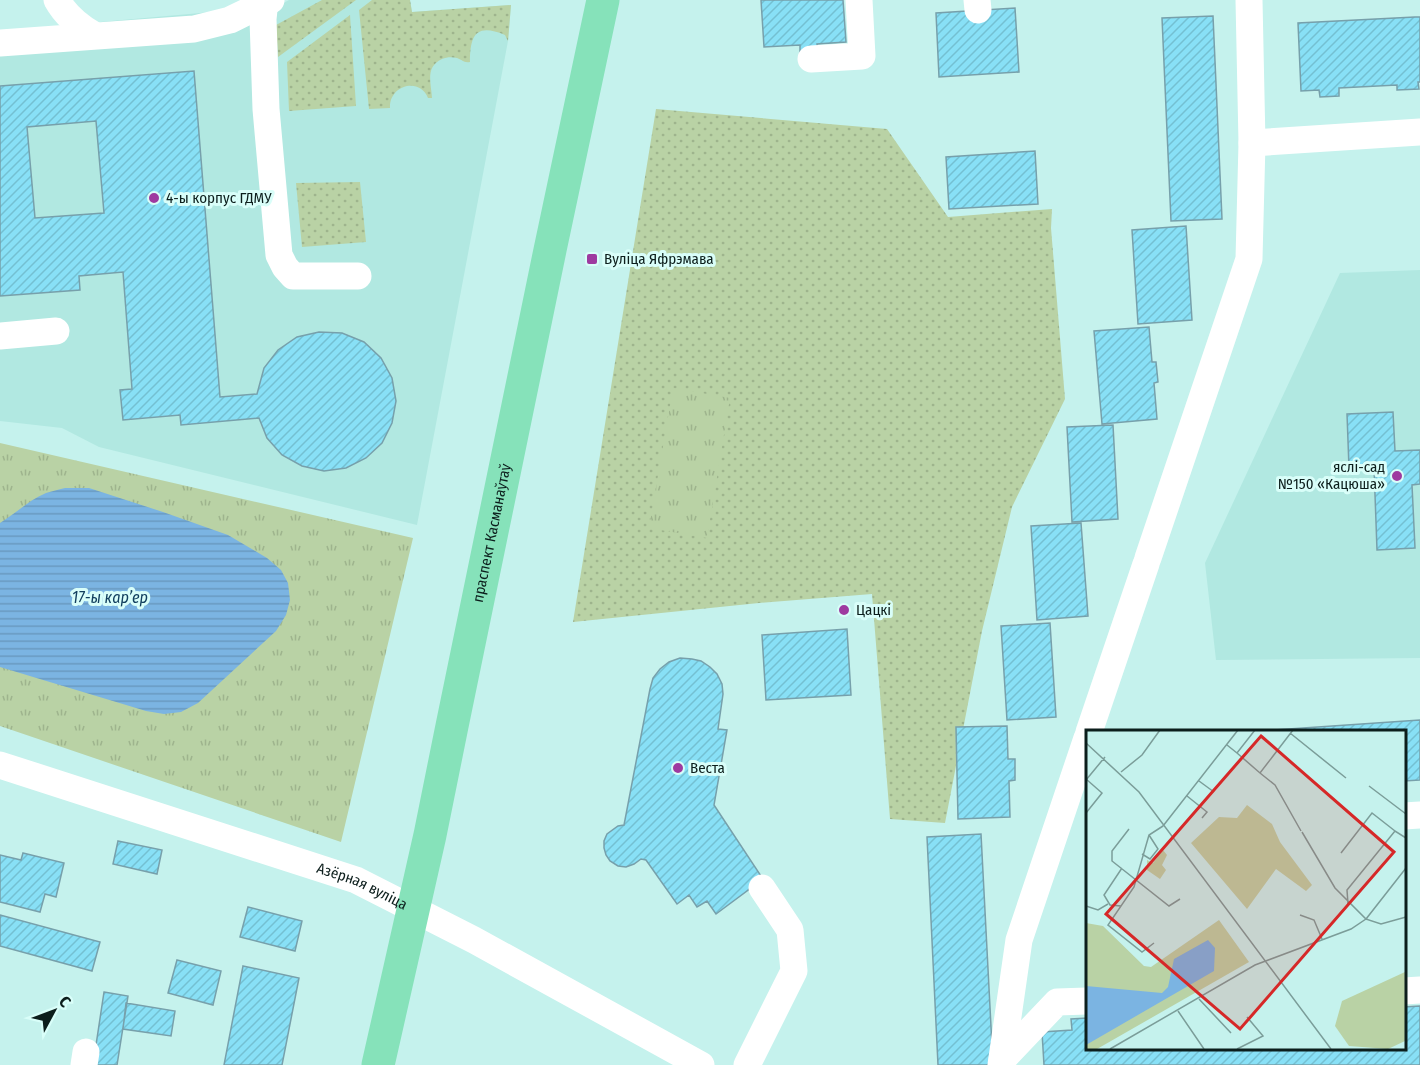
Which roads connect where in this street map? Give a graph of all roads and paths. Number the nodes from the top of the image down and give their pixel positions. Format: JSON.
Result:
{"nodes":[{"id":1,"x":57,"y":0,"type":"edge"},
{"id":2,"x":603,"y":0,"type":"edge"},
{"id":3,"x":859,"y":0,"type":"edge"},
{"id":4,"x":1249,"y":0,"type":"edge"},
{"id":5,"x":267,"y":1,"type":"edge"},
{"id":6,"x":94,"y":35,"type":"junction"},
{"id":7,"x":0,"y":43,"type":"edge"},
{"id":8,"x":811,"y":59,"type":"dead end"},
{"id":9,"x":1420,"y":132,"type":"edge"},
{"id":10,"x":1252,"y":143,"type":"junction"},
{"id":11,"x":358,"y":276,"type":"dead end"},
{"id":12,"x":56,"y":331,"type":"dead end"},
{"id":13,"x":0,"y":336,"type":"edge"},
{"id":14,"x":1090,"y":730,"type":"edge"},
{"id":15,"x":1086,"y":741,"type":"edge"},
{"id":16,"x":0,"y":765,"type":"edge"},
{"id":17,"x":1420,"y":815,"type":"edge"},
{"id":18,"x":1405,"y":816,"type":"edge"},
{"id":19,"x":762,"y":888,"type":"dead end"},
{"id":20,"x":413,"y":909,"type":"junction"},
{"id":21,"x":1420,"y":990,"type":"edge"},
{"id":22,"x":1405,"y":991,"type":"edge"},
{"id":23,"x":1086,"y":1001,"type":"edge"},
{"id":24,"x":1001,"y":1063,"type":"edge"},
{"id":25,"x":378,"y":1065,"type":"edge"},
{"id":26,"x":701,"y":1065,"type":"edge"},
{"id":27,"x":747,"y":1065,"type":"edge"}],
"edges":[{"from":1,"to":6,"type":"street"},
{"from":2,"to":20,"type":"main road","name":"праспект Касманаўтаў"},
{"from":3,"to":8,"type":"street"},
{"from":4,"to":10,"type":"street"},
{"from":5,"to":6,"type":"street"},
{"from":5,"to":11,"type":"street"},
{"from":6,"to":7,"type":"street"},
{"from":9,"to":10,"type":"street"},
{"from":10,"to":14,"type":"street"},
{"from":12,"to":13,"type":"street"},
{"from":15,"to":24,"type":"street"},
{"from":16,"to":20,"type":"street","name":"Азёрная вуліца"},
{"from":17,"to":18,"type":"street"},
{"from":19,"to":27,"type":"street"},
{"from":20,"to":25,"type":"main road","name":"праспект Касманаўтаў"},
{"from":20,"to":26,"type":"street","name":"Азёрная вуліца"},
{"from":21,"to":22,"type":"street"},
{"from":23,"to":24,"type":"street"}]}
